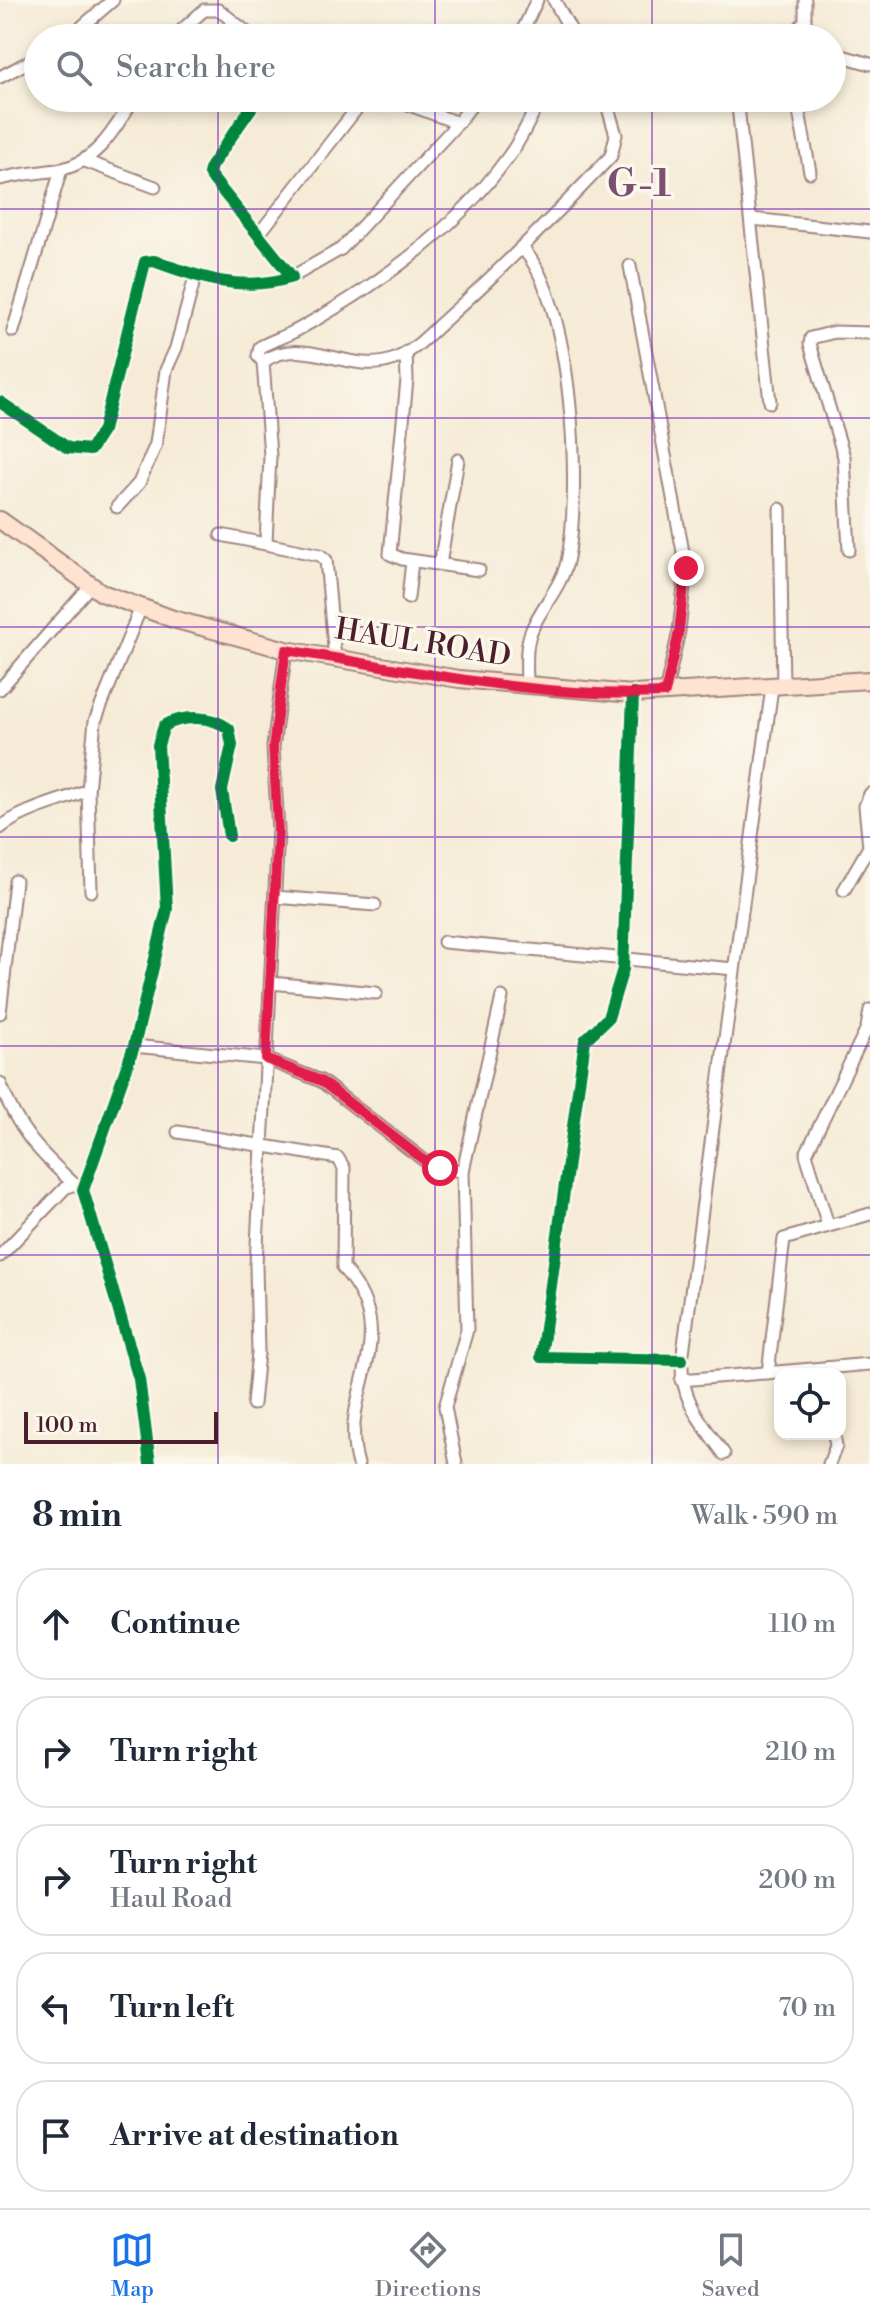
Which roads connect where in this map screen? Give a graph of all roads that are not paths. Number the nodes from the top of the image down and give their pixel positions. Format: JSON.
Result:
{"nodes":[{"id":1,"x":113,"y":0,"type":"edge"},
{"id":2,"x":537,"y":0,"type":"edge"},
{"id":3,"x":554,"y":0,"type":"edge"},
{"id":4,"x":805,"y":0,"type":"edge"},
{"id":5,"x":85,"y":24,"type":"edge"},
{"id":6,"x":186,"y":24,"type":"edge"},
{"id":7,"x":236,"y":24,"type":"edge"},
{"id":8,"x":526,"y":24,"type":"edge"},
{"id":9,"x":567,"y":24,"type":"edge"},
{"id":10,"x":803,"y":24,"type":"edge"},
{"id":11,"x":846,"y":59,"type":"edge"},
{"id":12,"x":24,"y":64,"type":"edge"},
{"id":13,"x":870,"y":64,"type":"edge"},
{"id":14,"x":0,"y":77,"type":"edge"},
{"id":15,"x":125,"y":112,"type":"edge"},
{"id":16,"x":249,"y":112,"type":"edge"},
{"id":17,"x":354,"y":112,"type":"edge"},
{"id":18,"x":429,"y":112,"type":"edge"},
{"id":19,"x":466,"y":112,"type":"edge"},
{"id":20,"x":534,"y":112,"type":"edge"},
{"id":21,"x":609,"y":112,"type":"edge"},
{"id":22,"x":739,"y":112,"type":"edge"},
{"id":23,"x":799,"y":112,"type":"edge"},
{"id":24,"x":458,"y":123,"type":"junction"},
{"id":25,"x":85,"y":161,"type":"junction"},
{"id":26,"x":61,"y":170,"type":"junction"},
{"id":27,"x":810,"y":172,"type":"dead end"},
{"id":28,"x":0,"y":179,"type":"edge"},
{"id":29,"x":155,"y":187,"type":"dead end"},
{"id":30,"x":752,"y":219,"type":"junction"},
{"id":31,"x":870,"y":232,"type":"edge"},
{"id":32,"x":259,"y":234,"type":"junction"},
{"id":33,"x":521,"y":247,"type":"junction"},
{"id":34,"x":630,"y":266,"type":"dead end"},
{"id":35,"x":195,"y":277,"type":"junction"},
{"id":36,"x":292,"y":277,"type":"junction"},
{"id":37,"x":13,"y":331,"type":"dead end"},
{"id":38,"x":870,"y":333,"type":"edge"},
{"id":39,"x":406,"y":352,"type":"junction"},
{"id":40,"x":263,"y":362,"type":"junction"},
{"id":41,"x":0,"y":402,"type":"edge"},
{"id":42,"x":770,"y":402,"type":"dead end"},
{"id":43,"x":458,"y":460,"type":"dead end"},
{"id":44,"x":117,"y":507,"type":"dead end"},
{"id":45,"x":780,"y":509,"type":"dead end"},
{"id":46,"x":0,"y":520,"type":"edge"},
{"id":47,"x":221,"y":535,"type":"dead end"},
{"id":48,"x":266,"y":543,"type":"junction"},
{"id":49,"x":849,"y":550,"type":"dead end"},
{"id":50,"x":412,"y":561,"type":"junction"},
{"id":51,"x":440,"y":564,"type":"junction"},
{"id":52,"x":479,"y":570,"type":"dead end"},
{"id":53,"x":91,"y":585,"type":"junction"},
{"id":54,"x":408,"y":598,"type":"dead end"},
{"id":55,"x":141,"y":607,"type":"junction"},
{"id":56,"x":286,"y":650,"type":"junction"},
{"id":57,"x":335,"y":658,"type":"junction"},
{"id":58,"x":870,"y":680,"type":"edge"},
{"id":59,"x":527,"y":687,"type":"junction"},
{"id":60,"x":778,"y":687,"type":"junction"},
{"id":61,"x":0,"y":689,"type":"edge"},
{"id":62,"x":665,"y":693,"type":"junction"},
{"id":63,"x":633,"y":694,"type":"junction"},
{"id":64,"x":88,"y":790,"type":"junction"},
{"id":65,"x":870,"y":794,"type":"edge"},
{"id":66,"x":0,"y":828,"type":"edge"},
{"id":67,"x":229,"y":836,"type":"dead end"},
{"id":68,"x":15,"y":881,"type":"dead end"},
{"id":69,"x":844,"y":890,"type":"dead end"},
{"id":70,"x":91,"y":891,"type":"dead end"},
{"id":71,"x":275,"y":897,"type":"junction"},
{"id":72,"x":375,"y":905,"type":"dead end"},
{"id":73,"x":444,"y":942,"type":"dead end"},
{"id":74,"x":624,"y":959,"type":"junction"},
{"id":75,"x":734,"y":969,"type":"junction"},
{"id":76,"x":271,"y":983,"type":"junction"},
{"id":77,"x":376,"y":993,"type":"dead end"},
{"id":78,"x":502,"y":997,"type":"dead end"},
{"id":79,"x":870,"y":1010,"type":"edge"},
{"id":80,"x":0,"y":1013,"type":"edge"},
{"id":81,"x":134,"y":1046,"type":"junction"},
{"id":82,"x":266,"y":1059,"type":"junction"},
{"id":83,"x":0,"y":1083,"type":"edge"},
{"id":84,"x":178,"y":1132,"type":"dead end"},
{"id":85,"x":262,"y":1147,"type":"junction"},
{"id":86,"x":463,"y":1171,"type":"junction"},
{"id":87,"x":79,"y":1187,"type":"junction"},
{"id":88,"x":870,"y":1214,"type":"edge"},
{"id":89,"x":828,"y":1225,"type":"junction"},
{"id":90,"x":0,"y":1256,"type":"edge"},
{"id":91,"x":682,"y":1360,"type":"junction"},
{"id":92,"x":870,"y":1364,"type":"edge"},
{"id":93,"x":768,"y":1373,"type":"junction"},
{"id":94,"x":681,"y":1380,"type":"junction"},
{"id":95,"x":253,"y":1404,"type":"dead end"},
{"id":96,"x":835,"y":1440,"type":"edge"},
{"id":97,"x":724,"y":1454,"type":"dead end"},
{"id":98,"x":150,"y":1464,"type":"edge"},
{"id":99,"x":358,"y":1464,"type":"edge"},
{"id":100,"x":456,"y":1464,"type":"edge"},
{"id":101,"x":829,"y":1464,"type":"edge"}],
"edges":[{"from":1,"to":5,"type":"street"},
{"from":2,"to":8,"type":"street"},
{"from":3,"to":9,"type":"street"},
{"from":4,"to":10,"type":"street"},
{"from":6,"to":7,"type":"street"},
{"from":11,"to":13,"type":"street"},
{"from":12,"to":14,"type":"street"},
{"from":15,"to":25,"type":"street"},
{"from":16,"to":32,"type":"street"},
{"from":17,"to":32,"type":"street"},
{"from":18,"to":24,"type":"street"},
{"from":19,"to":24,"type":"street"},
{"from":20,"to":40,"type":"street"},
{"from":21,"to":33,"type":"street"},
{"from":22,"to":30,"type":"street"},
{"from":23,"to":27,"type":"street"},
{"from":24,"to":36,"type":"street"},
{"from":25,"to":26,"type":"street"},
{"from":25,"to":29,"type":"street"},
{"from":26,"to":28,"type":"street"},
{"from":26,"to":37,"type":"street"},
{"from":30,"to":31,"type":"street"},
{"from":30,"to":42,"type":"street"},
{"from":32,"to":36,"type":"street"},
{"from":33,"to":39,"type":"street"},
{"from":33,"to":59,"type":"street"},
{"from":34,"to":62,"type":"street"},
{"from":35,"to":36,"type":"street"},
{"from":35,"to":41,"type":"street"},
{"from":35,"to":44,"type":"street"},
{"from":38,"to":49,"type":"street"},
{"from":39,"to":40,"type":"street"},
{"from":39,"to":50,"type":"street"},
{"from":40,"to":48,"type":"street"},
{"from":43,"to":51,"type":"street"},
{"from":45,"to":60,"type":"street"},
{"from":46,"to":53,"type":"main road","name":"HAUL ROAD"},
{"from":47,"to":48,"type":"street"},
{"from":48,"to":57,"type":"street"},
{"from":50,"to":51,"type":"street"},
{"from":50,"to":54,"type":"street"},
{"from":51,"to":52,"type":"street"},
{"from":53,"to":55,"type":"main road","name":"HAUL ROAD"},
{"from":53,"to":61,"type":"street"},
{"from":55,"to":56,"type":"main road","name":"HAUL ROAD"},
{"from":55,"to":64,"type":"street"},
{"from":56,"to":57,"type":"main road","name":"HAUL ROAD"},
{"from":56,"to":71,"type":"street"},
{"from":57,"to":59,"type":"main road","name":"HAUL ROAD"},
{"from":58,"to":60,"type":"main road","name":"HAUL ROAD"},
{"from":59,"to":63,"type":"main road","name":"HAUL ROAD"},
{"from":60,"to":62,"type":"main road","name":"HAUL ROAD"},
{"from":60,"to":75,"type":"street"},
{"from":62,"to":63,"type":"main road","name":"HAUL ROAD"},
{"from":63,"to":74,"type":"street"},
{"from":64,"to":66,"type":"street"},
{"from":64,"to":70,"type":"street"},
{"from":65,"to":69,"type":"street"},
{"from":67,"to":81,"type":"street"},
{"from":68,"to":80,"type":"street"},
{"from":71,"to":72,"type":"street"},
{"from":71,"to":76,"type":"street"},
{"from":73,"to":74,"type":"street"},
{"from":74,"to":75,"type":"street"},
{"from":74,"to":91,"type":"street"},
{"from":75,"to":91,"type":"street"},
{"from":76,"to":77,"type":"street"},
{"from":76,"to":82,"type":"street"},
{"from":78,"to":86,"type":"street"},
{"from":79,"to":89,"type":"street"},
{"from":81,"to":82,"type":"street"},
{"from":81,"to":87,"type":"street"},
{"from":82,"to":85,"type":"street"},
{"from":82,"to":86,"type":"street"},
{"from":83,"to":87,"type":"street"},
{"from":84,"to":85,"type":"street"},
{"from":85,"to":95,"type":"street"},
{"from":85,"to":99,"type":"street"},
{"from":86,"to":100,"type":"street"},
{"from":87,"to":90,"type":"street"},
{"from":87,"to":98,"type":"street"},
{"from":88,"to":89,"type":"street"},
{"from":89,"to":93,"type":"street"},
{"from":91,"to":94,"type":"street"},
{"from":92,"to":93,"type":"street"},
{"from":93,"to":94,"type":"street"},
{"from":94,"to":97,"type":"street"},
{"from":96,"to":101,"type":"street"}]}
